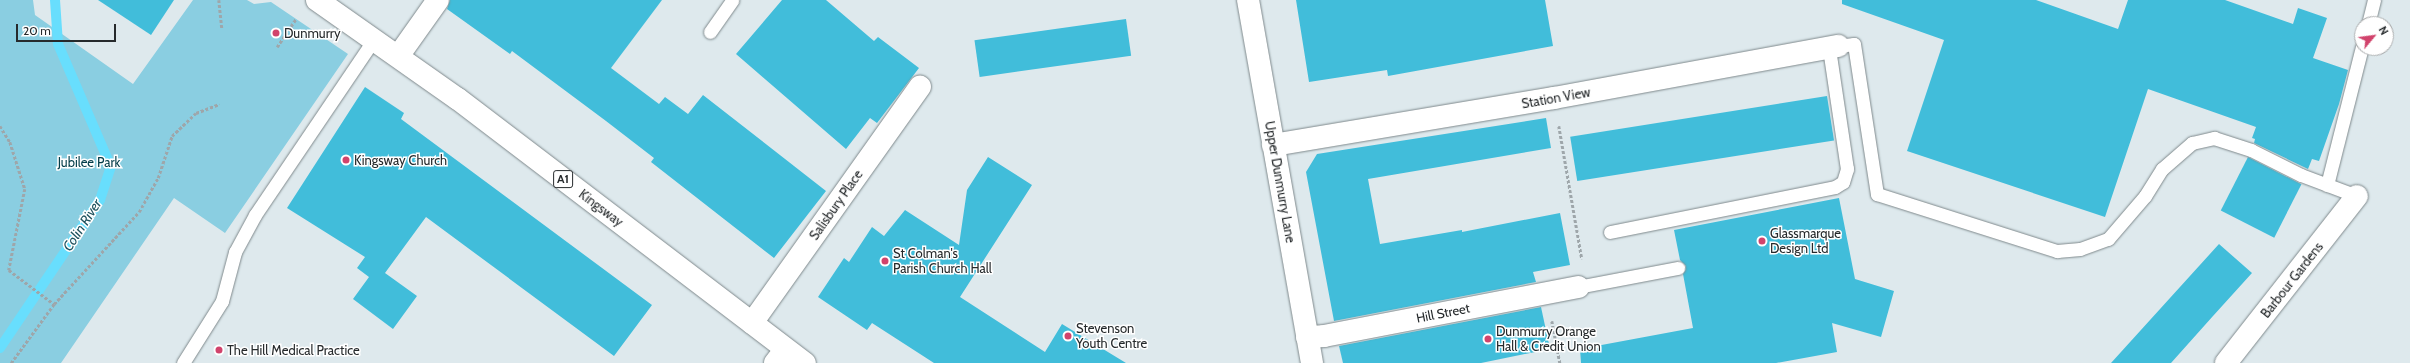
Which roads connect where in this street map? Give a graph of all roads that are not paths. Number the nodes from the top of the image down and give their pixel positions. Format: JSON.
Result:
{"nodes":[{"id":1,"x":438,"y":0,"type":"edge"},
{"id":2,"x":732,"y":0,"type":"edge"},
{"id":3,"x":1248,"y":0,"type":"edge"},
{"id":4,"x":2374,"y":0,"type":"edge"},
{"id":5,"x":309,"y":6,"type":"edge"},
{"id":6,"x":2370,"y":16,"type":"edge"},
{"id":7,"x":710,"y":32,"type":"dead end"},
{"id":8,"x":375,"y":38,"type":"junction"},
{"id":9,"x":1834,"y":47,"type":"junction"},
{"id":10,"x":399,"y":55,"type":"junction"},
{"id":11,"x":2360,"y":56,"type":"edge"},
{"id":12,"x":920,"y":87,"type":"dead end"},
{"id":13,"x":1273,"y":145,"type":"junction"},
{"id":14,"x":2327,"y":185,"type":"junction"},
{"id":15,"x":2357,"y":196,"type":"joint"},
{"id":16,"x":1610,"y":232,"type":"dead end"},
{"id":17,"x":1678,"y":268,"type":"dead end"},
{"id":18,"x":1582,"y":286,"type":"joint"},
{"id":19,"x":752,"y":323,"type":"junction"},
{"id":20,"x":1307,"y":337,"type":"junction"},
{"id":21,"x":780,"y":356,"type":"edge"},
{"id":22,"x":183,"y":363,"type":"edge"},
{"id":23,"x":805,"y":363,"type":"edge"},
{"id":24,"x":1312,"y":363,"type":"edge"},
{"id":25,"x":2226,"y":363,"type":"edge"}],
"edges":[{"from":1,"to":10,"type":"street"},
{"from":2,"to":7,"type":"lane"},
{"from":3,"to":13,"type":"street","name":"Upper Dunmurry Lane"},
{"from":4,"to":6,"type":"lane"},
{"from":5,"to":8,"type":"street","name":"Kingsway","number":"A1"},
{"from":8,"to":10,"type":"street","name":"Kingsway","number":"A1"},
{"from":8,"to":22,"type":"lane"},
{"from":9,"to":13,"type":"street","name":"Station View"},
{"from":9,"to":14,"type":"lane"},
{"from":9,"to":16,"type":"lane"},
{"from":10,"to":19,"type":"street","name":"Kingsway","number":"A1"},
{"from":11,"to":14,"type":"lane"},
{"from":12,"to":19,"type":"street","name":"Salisbury Place"},
{"from":13,"to":20,"type":"street","name":"Upper Dunmurry Lane"},
{"from":14,"to":15,"type":"lane"},
{"from":15,"to":25,"type":"street","name":"Barbour Gardens"},
{"from":17,"to":18,"type":"lane"},
{"from":18,"to":20,"type":"street","name":"Hill Street"},
{"from":19,"to":21,"type":"street","name":"Kingsway","number":"A1"},
{"from":20,"to":24,"type":"street","name":"Upper Dunmurry Lane"},
{"from":21,"to":23,"type":"street","name":"Kingsway","number":"A1"}]}
